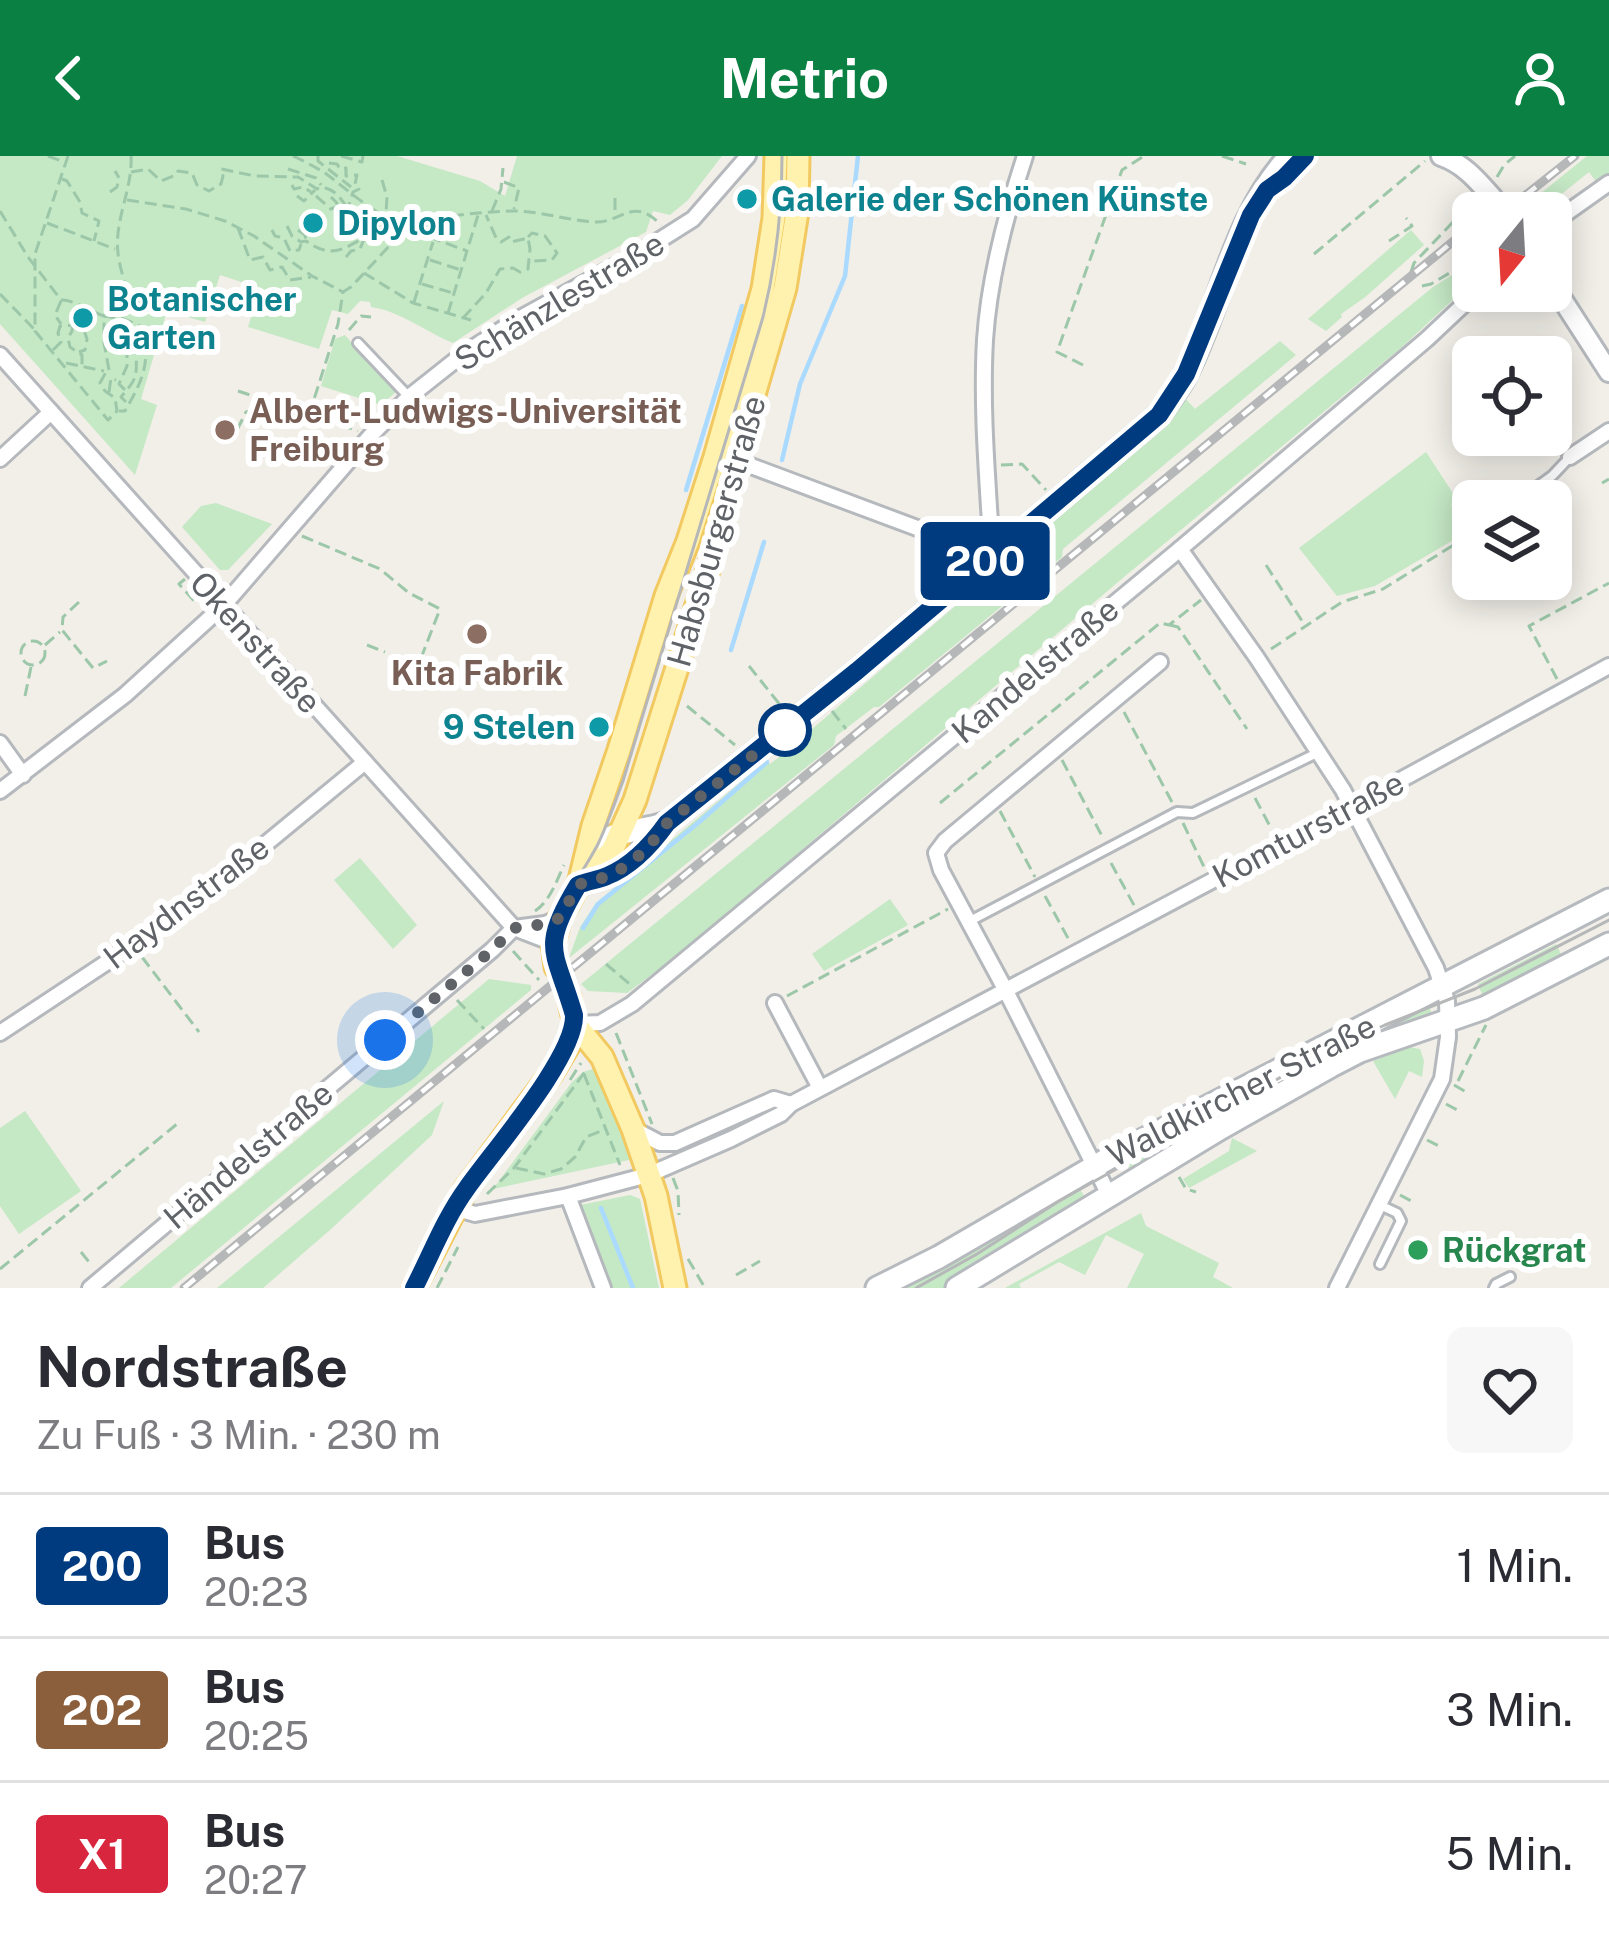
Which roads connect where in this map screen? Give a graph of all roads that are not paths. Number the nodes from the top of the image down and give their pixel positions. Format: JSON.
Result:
{"nodes":[{"id":1,"x":748,"y":156,"type":"edge"},
{"id":2,"x":776,"y":156,"type":"edge"},
{"id":3,"x":798,"y":156,"type":"edge"},
{"id":4,"x":1025,"y":156,"type":"edge"},
{"id":5,"x":1305,"y":156,"type":"edge"},
{"id":6,"x":1441,"y":156,"type":"edge"},
{"id":7,"x":1471,"y":163,"type":"edge"},
{"id":8,"x":1276,"y":168,"type":"edge"},
{"id":9,"x":1609,"y":183,"type":"edge"},
{"id":10,"x":1485,"y":192,"type":"edge"},
{"id":11,"x":1572,"y":209,"type":"edge"},
{"id":12,"x":1456,"y":312,"type":"edge"},
{"id":13,"x":1570,"y":312,"type":"edge"},
{"id":14,"x":358,"y":343,"type":"dead end"},
{"id":15,"x":0,"y":355,"type":"edge"},
{"id":16,"x":1609,"y":372,"type":"edge"},
{"id":17,"x":409,"y":397,"type":"junction"},
{"id":18,"x":51,"y":412,"type":"junction"},
{"id":19,"x":1609,"y":431,"type":"edge"},
{"id":20,"x":1570,"y":457,"type":"joint"},
{"id":21,"x":0,"y":459,"type":"edge"},
{"id":22,"x":734,"y":460,"type":"junction"},
{"id":23,"x":1546,"y":480,"type":"edge"},
{"id":24,"x":688,"y":542,"type":"junction"},
{"id":25,"x":1180,"y":549,"type":"junction"},
{"id":26,"x":712,"y":554,"type":"junction"},
{"id":27,"x":992,"y":556,"type":"junction"},
{"id":28,"x":224,"y":605,"type":"junction"},
{"id":29,"x":1160,"y":662,"type":"dead end"},
{"id":30,"x":1609,"y":666,"type":"edge"},
{"id":31,"x":0,"y":743,"type":"edge"},
{"id":32,"x":1318,"y":752,"type":"junction"},
{"id":33,"x":364,"y":762,"type":"junction"},
{"id":34,"x":612,"y":772,"type":"junction"},
{"id":35,"x":23,"y":775,"type":"junction"},
{"id":36,"x":641,"y":784,"type":"junction"},
{"id":37,"x":0,"y":791,"type":"edge"},
{"id":38,"x":1352,"y":806,"type":"junction"},
{"id":39,"x":667,"y":823,"type":"junction"},
{"id":40,"x":621,"y":833,"type":"junction"},
{"id":41,"x":580,"y":879,"type":"junction"},
{"id":42,"x":1609,"y":900,"type":"edge"},
{"id":43,"x":560,"y":918,"type":"junction"},
{"id":44,"x":969,"y":922,"type":"junction"},
{"id":45,"x":514,"y":928,"type":"junction"},
{"id":46,"x":553,"y":943,"type":"junction"},
{"id":47,"x":1442,"y":943,"type":"dead end"},
{"id":48,"x":1609,"y":944,"type":"edge"},
{"id":49,"x":1426,"y":950,"type":"junction"},
{"id":50,"x":548,"y":973,"type":"road end"},
{"id":51,"x":1443,"y":985,"type":"junction"},
{"id":52,"x":1005,"y":989,"type":"junction"},
{"id":53,"x":569,"y":998,"type":"dead end"},
{"id":54,"x":776,"y":1003,"type":"road end"},
{"id":55,"x":1447,"y":1020,"type":"junction"},
{"id":56,"x":579,"y":1028,"type":"junction"},
{"id":57,"x":0,"y":1033,"type":"edge"},
{"id":58,"x":820,"y":1088,"type":"junction"},
{"id":59,"x":791,"y":1104,"type":"junction"},
{"id":60,"x":633,"y":1129,"type":"junction"},
{"id":61,"x":667,"y":1143,"type":"junction"},
{"id":62,"x":684,"y":1161,"type":"junction"},
{"id":63,"x":1094,"y":1166,"type":"junction"},
{"id":64,"x":637,"y":1178,"type":"junction"},
{"id":65,"x":568,"y":1196,"type":"junction"},
{"id":66,"x":1110,"y":1197,"type":"junction"},
{"id":67,"x":1380,"y":1205,"type":"junction"},
{"id":68,"x":454,"y":1208,"type":"junction"},
{"id":69,"x":1380,"y":1264,"type":"dead end"},
{"id":70,"x":1510,"y":1277,"type":"dead end"},
{"id":71,"x":90,"y":1288,"type":"edge"},
{"id":72,"x":414,"y":1288,"type":"edge"},
{"id":73,"x":603,"y":1288,"type":"edge"},
{"id":74,"x":675,"y":1288,"type":"edge"},
{"id":75,"x":877,"y":1288,"type":"edge"},
{"id":76,"x":957,"y":1288,"type":"edge"},
{"id":77,"x":1337,"y":1288,"type":"edge"},
{"id":78,"x":1494,"y":1288,"type":"edge"}],
"edges":[{"from":1,"to":17,"type":"street","name":"Schänzlestraße"},
{"from":2,"to":24,"type":"main road","name":"Habsburgerstraße"},
{"from":3,"to":22,"type":"main road","name":"Habsburgerstraße"},
{"from":4,"to":27,"type":"street"},
{"from":5,"to":8,"type":"main road"},
{"from":6,"to":7,"type":"street"},
{"from":7,"to":10,"type":"street"},
{"from":8,"to":27,"type":"main road"},
{"from":9,"to":11,"type":"street"},
{"from":12,"to":25,"type":"street","name":"Kandelstraße"},
{"from":13,"to":16,"type":"street"},
{"from":14,"to":17,"type":"lane"},
{"from":15,"to":18,"type":"street","name":"Okenstraße"},
{"from":17,"to":28,"type":"street","name":"Schänzlestraße"},
{"from":18,"to":21,"type":"street"},
{"from":18,"to":28,"type":"street","name":"Okenstraße"},
{"from":19,"to":20,"type":"street"},
{"from":20,"to":23,"type":"lane"},
{"from":22,"to":26,"type":"main road","name":"Habsburgerstraße"},
{"from":22,"to":27,"type":"street"},
{"from":24,"to":26,"type":"main road"},
{"from":24,"to":34,"type":"main road","name":"Habsburgerstraße"},
{"from":25,"to":32,"type":"street"},
{"from":25,"to":56,"type":"street","name":"Kandelstraße"},
{"from":26,"to":36,"type":"main road","name":"Habsburgerstraße"},
{"from":27,"to":39,"type":"main road"},
{"from":28,"to":33,"type":"street","name":"Okenstraße"},
{"from":28,"to":35,"type":"street","name":"Schänzlestraße"},
{"from":29,"to":44,"type":"street"},
{"from":30,"to":38,"type":"street","name":"Komturstraße"},
{"from":31,"to":35,"type":"street"},
{"from":32,"to":38,"type":"street"},
{"from":32,"to":44,"type":"lane"},
{"from":33,"to":45,"type":"street","name":"Okenstraße"},
{"from":33,"to":57,"type":"street","name":"Haydnstraße"},
{"from":34,"to":36,"type":"main road"},
{"from":34,"to":41,"type":"main road","name":"Habsburgerstraße"},
{"from":35,"to":37,"type":"street","name":"Schänzlestraße"},
{"from":36,"to":40,"type":"main road","name":"Habsburgerstraße"},
{"from":38,"to":49,"type":"street"},
{"from":38,"to":52,"type":"street","name":"Komturstraße"},
{"from":39,"to":40,"type":"main road"},
{"from":39,"to":41,"type":"main road"},
{"from":40,"to":41,"type":"main road","name":"Habsburgerstraße"},
{"from":41,"to":43,"type":"main road","name":"Habsburgerstraße"},
{"from":42,"to":51,"type":"main road","name":"Waldkircher Straße"},
{"from":43,"to":45,"type":"street"},
{"from":43,"to":46,"type":"main road","name":"Habsburgerstraße"},
{"from":44,"to":52,"type":"street"},
{"from":45,"to":46,"type":"street","name":"Okenstraße"},
{"from":45,"to":71,"type":"street","name":"Händelstraße"},
{"from":46,"to":50,"type":"main road","name":"Habsburgerstraße"},
{"from":47,"to":49,"type":"lane"},
{"from":48,"to":55,"type":"main road","name":"Waldkircher Straße"},
{"from":49,"to":51,"type":"street"},
{"from":51,"to":55,"type":"street"},
{"from":51,"to":63,"type":"main road","name":"Waldkircher Straße"},
{"from":52,"to":58,"type":"street","name":"Komturstraße"},
{"from":52,"to":63,"type":"street"},
{"from":53,"to":56,"type":"main road"},
{"from":54,"to":58,"type":"street"},
{"from":55,"to":66,"type":"main road","name":"Waldkircher Straße"},
{"from":55,"to":67,"type":"street"},
{"from":56,"to":60,"type":"main road"},
{"from":56,"to":68,"type":"main road"},
{"from":58,"to":59,"type":"street","name":"Komturstraße"},
{"from":59,"to":61,"type":"street","name":"Komturstraße"},
{"from":59,"to":62,"type":"street","name":"Komturstraße"},
{"from":60,"to":61,"type":"street"},
{"from":60,"to":64,"type":"main road"},
{"from":61,"to":62,"type":"street"},
{"from":62,"to":64,"type":"street","name":"Komturstraße"},
{"from":63,"to":66,"type":"street"},
{"from":63,"to":75,"type":"main road","name":"Waldkircher Straße"},
{"from":64,"to":65,"type":"street","name":"Komturstraße"},
{"from":64,"to":74,"type":"main road"},
{"from":65,"to":68,"type":"street","name":"Komturstraße"},
{"from":65,"to":73,"type":"street"},
{"from":66,"to":76,"type":"main road","name":"Waldkircher Straße"},
{"from":67,"to":69,"type":"lane"},
{"from":67,"to":77,"type":"street"},
{"from":68,"to":72,"type":"main road"},
{"from":70,"to":78,"type":"lane"}]}
